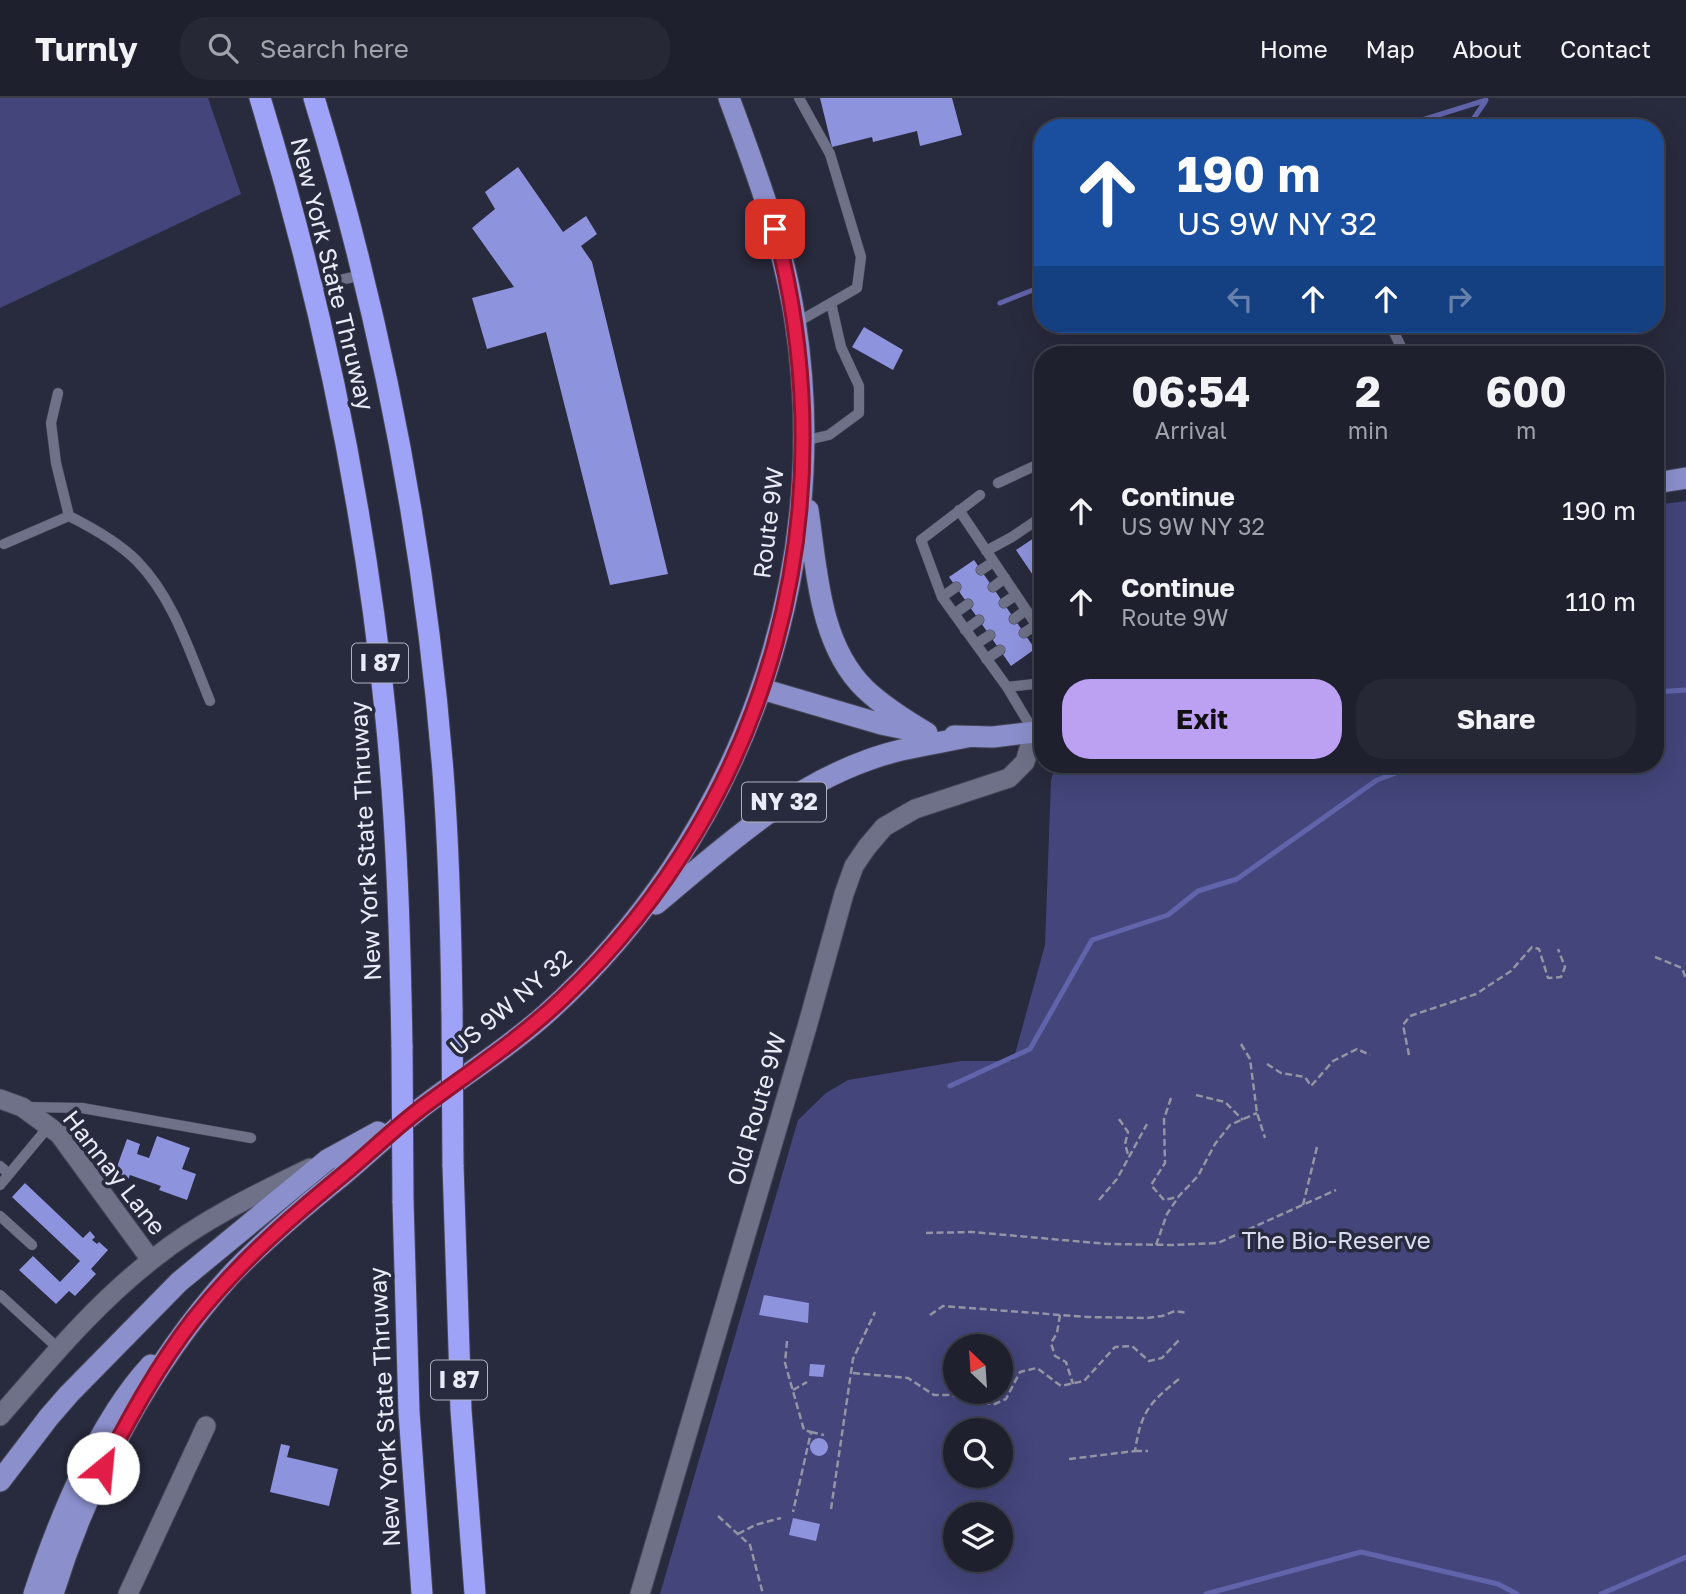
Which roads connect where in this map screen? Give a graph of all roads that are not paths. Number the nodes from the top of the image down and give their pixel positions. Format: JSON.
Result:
{"nodes":[{"id":1,"x":260,"y":98,"type":"edge"},
{"id":2,"x":314,"y":98,"type":"edge"},
{"id":3,"x":729,"y":98,"type":"edge"},
{"id":4,"x":799,"y":98,"type":"edge"},
{"id":5,"x":363,"y":275,"type":"junction"},
{"id":6,"x":312,"y":286,"type":"junction"},
{"id":7,"x":831,"y":303,"type":"junction"},
{"id":8,"x":795,"y":323,"type":"junction"},
{"id":9,"x":58,"y":393,"type":"dead end"},
{"id":10,"x":803,"y":441,"type":"junction"},
{"id":11,"x":1034,"y":467,"type":"edge"},
{"id":12,"x":803,"y":475,"type":"junction"},
{"id":13,"x":1686,"y":478,"type":"edge"},
{"id":14,"x":1664,"y":482,"type":"edge"},
{"id":15,"x":998,"y":483,"type":"dead end"},
{"id":16,"x":980,"y":495,"type":"dead end"},
{"id":17,"x":958,"y":510,"type":"junction"},
{"id":18,"x":69,"y":516,"type":"junction"},
{"id":19,"x":1034,"y":522,"type":"edge"},
{"id":20,"x":0,"y":533,"type":"edge"},
{"id":21,"x":2,"y":545,"type":"edge"},
{"id":22,"x":986,"y":551,"type":"junction"},
{"id":23,"x":993,"y":562,"type":"junction"},
{"id":24,"x":981,"y":570,"type":"dead end"},
{"id":25,"x":1005,"y":578,"type":"junction"},
{"id":26,"x":956,"y":587,"type":"dead end"},
{"id":27,"x":992,"y":587,"type":"dead end"},
{"id":28,"x":1016,"y":595,"type":"junction"},
{"id":29,"x":942,"y":597,"type":"junction"},
{"id":30,"x":1004,"y":603,"type":"dead end"},
{"id":31,"x":968,"y":604,"type":"dead end"},
{"id":32,"x":1026,"y":610,"type":"junction"},
{"id":33,"x":954,"y":614,"type":"junction"},
{"id":34,"x":1014,"y":619,"type":"dead end"},
{"id":35,"x":979,"y":620,"type":"dead end"},
{"id":36,"x":1034,"y":622,"type":"edge"},
{"id":37,"x":1034,"y":626,"type":"edge"},
{"id":38,"x":965,"y":630,"type":"junction"},
{"id":39,"x":1024,"y":633,"type":"dead end"},
{"id":40,"x":990,"y":635,"type":"dead end"},
{"id":41,"x":976,"y":644,"type":"junction"},
{"id":42,"x":1000,"y":650,"type":"dead end"},
{"id":43,"x":986,"y":659,"type":"junction"},
{"id":44,"x":1034,"y":684,"type":"edge"},
{"id":45,"x":1007,"y":687,"type":"junction"},
{"id":46,"x":762,"y":689,"type":"junction"},
{"id":47,"x":210,"y":701,"type":"dead end"},
{"id":48,"x":1034,"y":725,"type":"edge"},
{"id":49,"x":1034,"y":731,"type":"edge"},
{"id":50,"x":927,"y":733,"type":"junction"},
{"id":51,"x":968,"y":737,"type":"junction"},
{"id":52,"x":1034,"y":741,"type":"edge"},
{"id":53,"x":630,"y":925,"type":"junction"},
{"id":54,"x":0,"y":1099,"type":"edge"},
{"id":55,"x":22,"y":1107,"type":"junction"},
{"id":56,"x":417,"y":1111,"type":"junction"},
{"id":57,"x":49,"y":1126,"type":"junction"},
{"id":58,"x":251,"y":1138,"type":"dead end"},
{"id":59,"x":327,"y":1160,"type":"junction"},
{"id":60,"x":0,"y":1166,"type":"edge"},
{"id":61,"x":9,"y":1174,"type":"junction"},
{"id":62,"x":0,"y":1185,"type":"edge"},
{"id":63,"x":0,"y":1216,"type":"edge"},
{"id":64,"x":32,"y":1245,"type":"dead end"},
{"id":65,"x":151,"y":1260,"type":"junction"},
{"id":66,"x":0,"y":1295,"type":"edge"},
{"id":67,"x":191,"y":1323,"type":"junction"},
{"id":68,"x":59,"y":1349,"type":"junction"},
{"id":69,"x":0,"y":1416,"type":"edge"},
{"id":70,"x":206,"y":1426,"type":"dead end"},
{"id":71,"x":0,"y":1481,"type":"edge"},
{"id":72,"x":34,"y":1594,"type":"edge"},
{"id":73,"x":53,"y":1594,"type":"edge"},
{"id":74,"x":128,"y":1594,"type":"edge"},
{"id":75,"x":422,"y":1594,"type":"edge"},
{"id":76,"x":475,"y":1594,"type":"edge"},
{"id":77,"x":640,"y":1594,"type":"edge"}],
"edges":[{"from":1,"to":6,"type":"highway","name":"New York State Thruway","number":"I 87"},
{"from":2,"to":5,"type":"highway","name":"New York State Thruway","number":"I 87"},
{"from":3,"to":8,"type":"main road","name":"Route 9W"},
{"from":4,"to":7,"type":"lane"},
{"from":5,"to":6,"type":"lane"},
{"from":5,"to":76,"type":"highway","name":"New York State Thruway","number":"I 87","bridge":true},
{"from":6,"to":75,"type":"highway","name":"New York State Thruway","number":"I 87","bridge":true},
{"from":7,"to":8,"type":"lane"},
{"from":7,"to":10,"type":"lane"},
{"from":8,"to":10,"type":"main road","name":"Route 9W"},
{"from":9,"to":18,"type":"lane"},
{"from":10,"to":12,"type":"main road","name":"Route 9W"},
{"from":11,"to":15,"type":"lane"},
{"from":12,"to":46,"type":"main road","name":"Route 9W"},
{"from":12,"to":50,"type":"main road"},
{"from":13,"to":14,"type":"main road"},
{"from":16,"to":17,"type":"lane"},
{"from":17,"to":22,"type":"lane"},
{"from":17,"to":29,"type":"lane"},
{"from":18,"to":21,"type":"lane"},
{"from":18,"to":47,"type":"lane"},
{"from":19,"to":22,"type":"lane"},
{"from":20,"to":21,"type":"lane"},
{"from":22,"to":23,"type":"lane"},
{"from":23,"to":24,"type":"lane"},
{"from":23,"to":25,"type":"lane"},
{"from":25,"to":27,"type":"lane"},
{"from":25,"to":28,"type":"lane"},
{"from":26,"to":29,"type":"lane"},
{"from":28,"to":30,"type":"lane"},
{"from":28,"to":32,"type":"lane"},
{"from":29,"to":33,"type":"lane"},
{"from":31,"to":33,"type":"lane"},
{"from":32,"to":34,"type":"lane"},
{"from":32,"to":36,"type":"lane"},
{"from":33,"to":38,"type":"lane"},
{"from":35,"to":38,"type":"lane"},
{"from":37,"to":39,"type":"lane"},
{"from":38,"to":41,"type":"lane"},
{"from":40,"to":41,"type":"lane"},
{"from":41,"to":43,"type":"lane"},
{"from":42,"to":43,"type":"lane"},
{"from":43,"to":45,"type":"lane"},
{"from":44,"to":45,"type":"lane"},
{"from":45,"to":48,"type":"lane"},
{"from":46,"to":50,"type":"main road","number":"NY 32"},
{"from":46,"to":53,"type":"main road","name":"Route 9W"},
{"from":49,"to":51,"type":"main road","number":"NY 32"},
{"from":50,"to":51,"type":"main road","number":"NY 32"},
{"from":51,"to":53,"type":"main road","number":"NY 32"},
{"from":52,"to":77,"type":"street","name":"Old Route 9W"},
{"from":53,"to":56,"type":"main road","name":"US 9W NY 32"},
{"from":54,"to":55,"type":"street","name":"Hannay Lane"},
{"from":55,"to":57,"type":"street","name":"Hannay Lane"},
{"from":55,"to":58,"type":"lane"},
{"from":56,"to":59,"type":"main road"},
{"from":56,"to":67,"type":"main road"},
{"from":57,"to":61,"type":"lane"},
{"from":57,"to":65,"type":"street","name":"Hannay Lane"},
{"from":59,"to":65,"type":"street"},
{"from":59,"to":71,"type":"main road"},
{"from":60,"to":61,"type":"lane"},
{"from":61,"to":62,"type":"lane"},
{"from":63,"to":64,"type":"lane"},
{"from":65,"to":68,"type":"street"},
{"from":66,"to":68,"type":"lane"},
{"from":67,"to":72,"type":"main road"},
{"from":67,"to":73,"type":"main road"},
{"from":68,"to":69,"type":"street"},
{"from":70,"to":74,"type":"street"}]}
